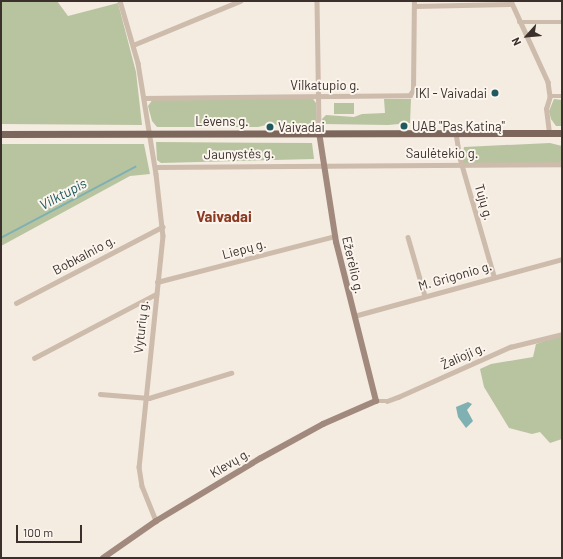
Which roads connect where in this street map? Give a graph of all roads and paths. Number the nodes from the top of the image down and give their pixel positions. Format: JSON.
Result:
{"nodes":[{"id":1,"x":120,"y":1,"type":"edge"},
{"id":2,"x":240,"y":1,"type":"edge"},
{"id":3,"x":317,"y":1,"type":"edge"},
{"id":4,"x":511,"y":3,"type":"edge"},
{"id":5,"x":414,"y":4,"type":"edge"},
{"id":6,"x":519,"y":22,"type":"junction"},
{"id":7,"x":562,"y":22,"type":"edge"},
{"id":8,"x":133,"y":45,"type":"junction"},
{"id":9,"x":318,"y":96,"type":"junction"},
{"id":10,"x":550,"y":96,"type":"junction"},
{"id":11,"x":562,"y":96,"type":"edge"},
{"id":12,"x":144,"y":98,"type":"junction"},
{"id":13,"x":319,"y":132,"type":"junction"},
{"id":14,"x":150,"y":133,"type":"junction"},
{"id":15,"x":456,"y":133,"type":"junction"},
{"id":16,"x":549,"y":133,"type":"junction"},
{"id":17,"x":562,"y":133,"type":"edge"},
{"id":18,"x":1,"y":134,"type":"edge"},
{"id":19,"x":322,"y":164,"type":"junction"},
{"id":20,"x":461,"y":164,"type":"junction"},
{"id":21,"x":562,"y":164,"type":"edge"},
{"id":22,"x":155,"y":167,"type":"junction"},
{"id":23,"x":162,"y":227,"type":"junction"},
{"id":24,"x":335,"y":236,"type":"junction"},
{"id":25,"x":408,"y":237,"type":"dead end"},
{"id":26,"x":562,"y":259,"type":"edge"},
{"id":27,"x":494,"y":276,"type":"junction"},
{"id":28,"x":157,"y":282,"type":"junction"},
{"id":29,"x":156,"y":294,"type":"junction"},
{"id":30,"x":425,"y":296,"type":"junction"},
{"id":31,"x":16,"y":303,"type":"dead end"},
{"id":32,"x":354,"y":316,"type":"junction"},
{"id":33,"x":562,"y":334,"type":"edge"},
{"id":34,"x":34,"y":358,"type":"dead end"},
{"id":35,"x":231,"y":373,"type":"dead end"},
{"id":36,"x":100,"y":394,"type":"dead end"},
{"id":37,"x":144,"y":398,"type":"junction"},
{"id":38,"x":376,"y":400,"type":"junction"},
{"id":39,"x":156,"y":521,"type":"junction"},
{"id":40,"x":104,"y":558,"type":"edge"}],
"edges":[{"from":1,"to":8,"type":"street","name":"Vyturių g."},
{"from":2,"to":8,"type":"street"},
{"from":3,"to":9,"type":"street"},
{"from":4,"to":5,"type":"street"},
{"from":4,"to":6,"type":"street"},
{"from":5,"to":9,"type":"street","name":"Vilkatupio g."},
{"from":6,"to":7,"type":"street"},
{"from":6,"to":10,"type":"street"},
{"from":8,"to":12,"type":"street","name":"Vyturių g."},
{"from":9,"to":12,"type":"street","name":"Vilkatupio g."},
{"from":9,"to":13,"type":"street"},
{"from":10,"to":11,"type":"street"},
{"from":10,"to":16,"type":"street"},
{"from":12,"to":14,"type":"street","name":"Vyturių g."},
{"from":13,"to":14,"type":"main road","name":"Lėvens g."},
{"from":13,"to":15,"type":"main road","name":"Lėvens g."},
{"from":13,"to":19,"type":"main road","name":"Ežerėlio g."},
{"from":14,"to":18,"type":"main road","name":"Lėvens g."},
{"from":14,"to":22,"type":"street","name":"Vyturių g."},
{"from":15,"to":16,"type":"main road","name":"Lėvens g."},
{"from":15,"to":20,"type":"street","name":"Tujų g."},
{"from":16,"to":17,"type":"main road","name":"Lėvens g."},
{"from":19,"to":20,"type":"street","name":"Saulėtekio g."},
{"from":19,"to":22,"type":"street","name":"Jaunystės g."},
{"from":19,"to":24,"type":"main road","name":"Ežerėlio g."},
{"from":20,"to":21,"type":"street","name":"Saulėtekio g."},
{"from":20,"to":27,"type":"street","name":"Tujų g."},
{"from":22,"to":23,"type":"street","name":"Vyturių g."},
{"from":23,"to":28,"type":"street","name":"Vyturių g."},
{"from":23,"to":31,"type":"street","name":"Bobkalnio g."},
{"from":24,"to":28,"type":"street","name":"Liepų g."},
{"from":24,"to":32,"type":"main road","name":"Ežerėlio g."},
{"from":25,"to":30,"type":"street"},
{"from":26,"to":27,"type":"street","name":"M. Grigonio g."},
{"from":27,"to":30,"type":"street","name":"M. Grigonio g."},
{"from":28,"to":29,"type":"street","name":"Vyturių g."},
{"from":29,"to":34,"type":"street"},
{"from":29,"to":37,"type":"street","name":"Vyturių g."},
{"from":30,"to":32,"type":"street","name":"M. Grigonio g."},
{"from":32,"to":38,"type":"main road","name":"Ežerėlio g."},
{"from":33,"to":38,"type":"street","name":"Žalioji g."},
{"from":35,"to":37,"type":"street"},
{"from":36,"to":37,"type":"street"},
{"from":37,"to":39,"type":"street","name":"Vyturių g."},
{"from":38,"to":39,"type":"main road","name":"Klevų g."},
{"from":39,"to":40,"type":"main road","name":"Klevų g."}]}
